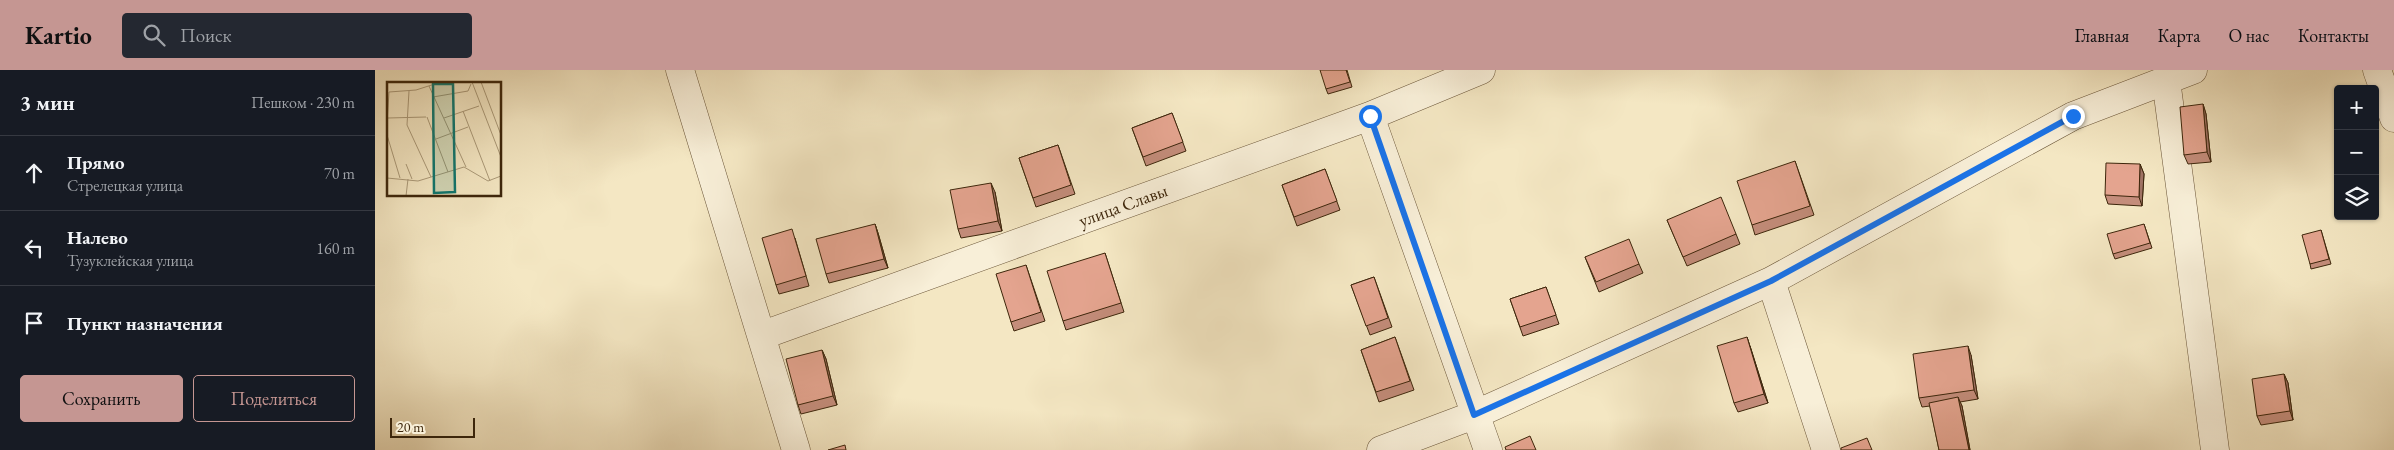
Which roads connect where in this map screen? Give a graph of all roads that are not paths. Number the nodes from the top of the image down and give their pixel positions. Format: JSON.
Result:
{"nodes":[{"id":1,"x":680,"y":70,"type":"edge"},
{"id":2,"x":1481,"y":70,"type":"edge"},
{"id":3,"x":2193,"y":70,"type":"edge"},
{"id":4,"x":2377,"y":70,"type":"edge"},
{"id":5,"x":2167,"y":80,"type":"junction"},
{"id":6,"x":1370,"y":116,"type":"junction"},
{"id":7,"x":2394,"y":118,"type":"edge"},
{"id":8,"x":1771,"y":281,"type":"junction"},
{"id":9,"x":763,"y":335,"type":"junction"},
{"id":10,"x":1474,"y":415,"type":"junction"},
{"id":11,"x":796,"y":450,"type":"edge"},
{"id":12,"x":1381,"y":450,"type":"edge"},
{"id":13,"x":1488,"y":450,"type":"edge"},
{"id":14,"x":1826,"y":450,"type":"edge"},
{"id":15,"x":2215,"y":450,"type":"edge"}],
"edges":[{"from":1,"to":9,"type":"street"},
{"from":2,"to":6,"type":"street","name":"улица Славы"},
{"from":3,"to":5,"type":"street"},
{"from":4,"to":7,"type":"street"},
{"from":5,"to":8,"type":"street"},
{"from":5,"to":15,"type":"street"},
{"from":6,"to":9,"type":"street","name":"улица Славы"},
{"from":6,"to":10,"type":"street"},
{"from":8,"to":10,"type":"street"},
{"from":8,"to":14,"type":"street"},
{"from":9,"to":11,"type":"street"},
{"from":10,"to":12,"type":"street"},
{"from":10,"to":13,"type":"street"}]}
